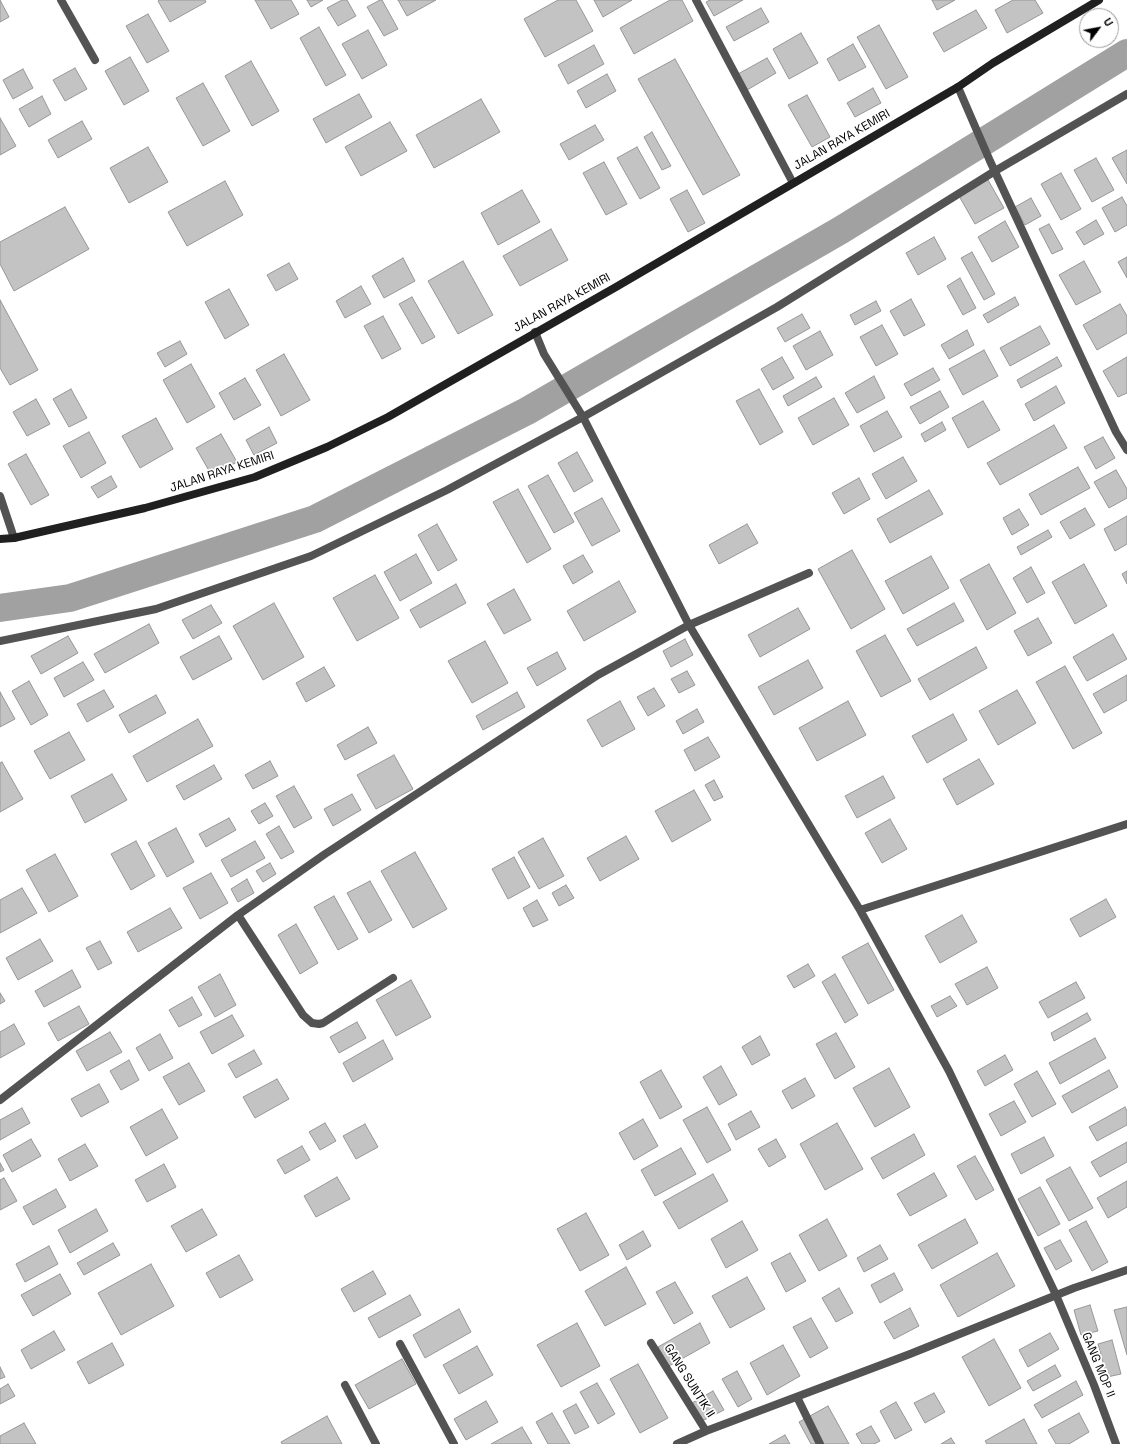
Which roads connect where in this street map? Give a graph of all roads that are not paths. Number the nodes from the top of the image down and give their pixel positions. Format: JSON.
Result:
{"nodes":[{"id":1,"x":61,"y":0,"type":"edge"},
{"id":2,"x":696,"y":0,"type":"edge"},
{"id":3,"x":1099,"y":0,"type":"edge"},
{"id":4,"x":95,"y":60,"type":"dead end"},
{"id":5,"x":958,"y":87,"type":"junction"},
{"id":6,"x":1127,"y":94,"type":"edge"},
{"id":7,"x":995,"y":171,"type":"junction"},
{"id":8,"x":793,"y":183,"type":"junction"},
{"id":9,"x":535,"y":332,"type":"junction"},
{"id":10,"x":583,"y":417,"type":"junction"},
{"id":11,"x":1127,"y":450,"type":"edge"},
{"id":12,"x":0,"y":496,"type":"edge"},
{"id":13,"x":14,"y":538,"type":"junction"},
{"id":14,"x":0,"y":540,"type":"edge"},
{"id":15,"x":808,"y":572,"type":"dead end"},
{"id":16,"x":689,"y":625,"type":"junction"},
{"id":17,"x":0,"y":641,"type":"edge"},
{"id":18,"x":1127,"y":824,"type":"edge"},
{"id":19,"x":860,"y":910,"type":"junction"},
{"id":20,"x":238,"y":915,"type":"junction"},
{"id":21,"x":393,"y":978,"type":"dead end"},
{"id":22,"x":0,"y":1099,"type":"edge"},
{"id":23,"x":1127,"y":1270,"type":"edge"},
{"id":24,"x":1056,"y":1295,"type":"junction"},
{"id":25,"x":651,"y":1343,"type":"dead end"},
{"id":26,"x":400,"y":1344,"type":"dead end"},
{"id":27,"x":345,"y":1386,"type":"dead end"},
{"id":28,"x":797,"y":1397,"type":"junction"},
{"id":29,"x":706,"y":1431,"type":"junction"},
{"id":30,"x":376,"y":1444,"type":"edge"},
{"id":31,"x":454,"y":1444,"type":"edge"},
{"id":32,"x":677,"y":1444,"type":"edge"},
{"id":33,"x":820,"y":1444,"type":"edge"},
{"id":34,"x":1116,"y":1444,"type":"edge"}],
"edges":[{"from":1,"to":4,"type":"street"},
{"from":2,"to":8,"type":"street"},
{"from":3,"to":5,"type":"main road","name":"JALAN RAYA KEMIRI"},
{"from":5,"to":7,"type":"street"},
{"from":5,"to":8,"type":"main road","name":"JALAN RAYA KEMIRI"},
{"from":6,"to":7,"type":"street"},
{"from":7,"to":10,"type":"street"},
{"from":7,"to":11,"type":"street"},
{"from":8,"to":9,"type":"main road","name":"JALAN RAYA KEMIRI"},
{"from":9,"to":10,"type":"street","name":"GANG MOP II"},
{"from":9,"to":13,"type":"main road","name":"JALAN RAYA KEMIRI"},
{"from":10,"to":16,"type":"street","name":"GANG MOP II"},
{"from":10,"to":17,"type":"street"},
{"from":12,"to":13,"type":"street"},
{"from":13,"to":14,"type":"main road","name":"JALAN RAYA KEMIRI"},
{"from":15,"to":16,"type":"street"},
{"from":16,"to":19,"type":"street","name":"GANG MOP II"},
{"from":16,"to":20,"type":"street"},
{"from":18,"to":19,"type":"street"},
{"from":19,"to":24,"type":"street","name":"GANG MOP II"},
{"from":20,"to":21,"type":"street"},
{"from":20,"to":22,"type":"street"},
{"from":23,"to":24,"type":"street"},
{"from":24,"to":28,"type":"street"},
{"from":24,"to":34,"type":"street","name":"GANG MOP II"},
{"from":25,"to":29,"type":"street","name":"GANG SUNTIK II"},
{"from":26,"to":31,"type":"street"},
{"from":27,"to":30,"type":"street"},
{"from":28,"to":29,"type":"street"},
{"from":28,"to":33,"type":"street"},
{"from":29,"to":32,"type":"street"}]}
